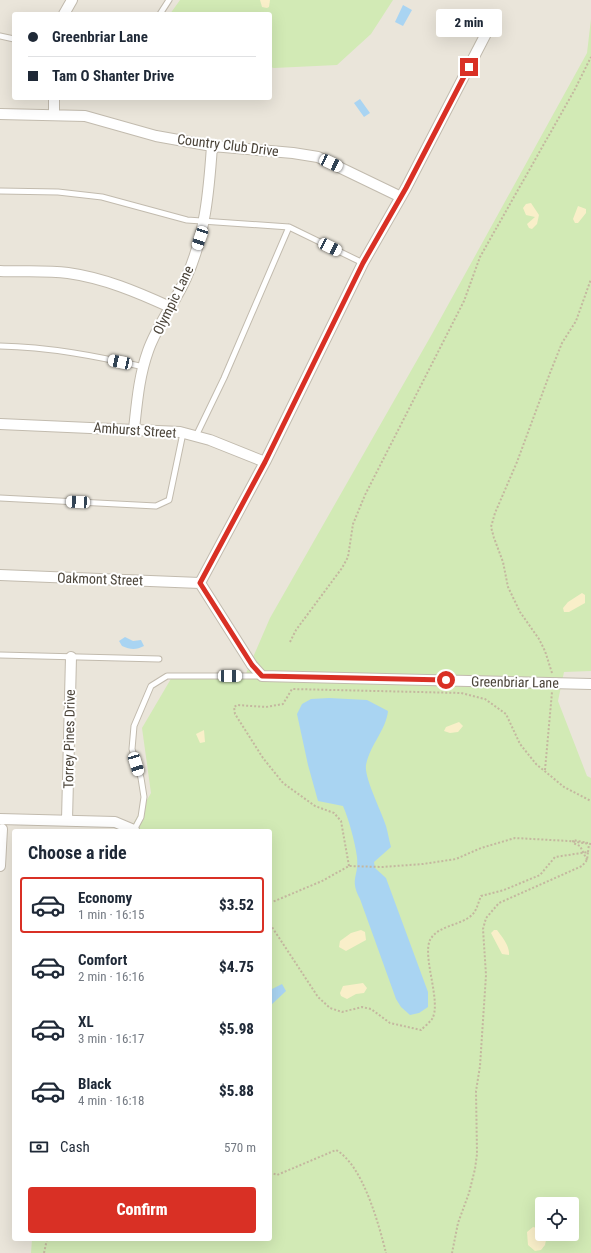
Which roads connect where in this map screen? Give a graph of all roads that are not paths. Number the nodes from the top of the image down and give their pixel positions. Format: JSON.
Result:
{"nodes":[{"id":1,"x":72,"y":0,"type":"edge"},
{"id":2,"x":169,"y":0,"type":"edge"},
{"id":3,"x":65,"y":12,"type":"edge"},
{"id":4,"x":161,"y":12,"type":"edge"},
{"id":5,"x":490,"y":26,"type":"dead end"},
{"id":6,"x":0,"y":36,"type":"edge"},
{"id":7,"x":12,"y":39,"type":"edge"},
{"id":8,"x":54,"y":100,"type":"edge"},
{"id":9,"x":0,"y":114,"type":"edge"},
{"id":10,"x":54,"y":115,"type":"junction"},
{"id":11,"x":212,"y":146,"type":"junction"},
{"id":12,"x":0,"y":191,"type":"edge"},
{"id":13,"x":401,"y":197,"type":"junction"},
{"id":14,"x":203,"y":220,"type":"junction"},
{"id":15,"x":289,"y":227,"type":"junction"},
{"id":16,"x":363,"y":263,"type":"junction"},
{"id":17,"x":0,"y":271,"type":"edge"},
{"id":18,"x":170,"y":307,"type":"junction"},
{"id":19,"x":0,"y":346,"type":"edge"},
{"id":20,"x":144,"y":367,"type":"junction"},
{"id":21,"x":0,"y":424,"type":"edge"},
{"id":22,"x":134,"y":429,"type":"junction"},
{"id":23,"x":183,"y":433,"type":"junction"},
{"id":24,"x":196,"y":436,"type":"junction"},
{"id":25,"x":265,"y":462,"type":"junction"},
{"id":26,"x":0,"y":498,"type":"edge"},
{"id":27,"x":0,"y":575,"type":"edge"},
{"id":28,"x":200,"y":583,"type":"junction"},
{"id":29,"x":0,"y":655,"type":"edge"},
{"id":30,"x":71,"y":657,"type":"junction"},
{"id":31,"x":159,"y":659,"type":"dead end"},
{"id":32,"x":262,"y":676,"type":"junction"},
{"id":33,"x":591,"y":684,"type":"edge"},
{"id":34,"x":67,"y":820,"type":"junction"},
{"id":35,"x":1,"y":824,"type":"edge"},
{"id":36,"x":132,"y":829,"type":"edge"},
{"id":37,"x":135,"y":829,"type":"edge"},
{"id":38,"x":0,"y":866,"type":"edge"}],
"edges":[{"from":1,"to":3,"type":"street"},
{"from":2,"to":4,"type":"lane"},
{"from":5,"to":13,"type":"street"},
{"from":6,"to":7,"type":"lane"},
{"from":8,"to":10,"type":"street"},
{"from":9,"to":10,"type":"street","name":"Country Club Drive"},
{"from":10,"to":11,"type":"street","name":"Country Club Drive"},
{"from":11,"to":13,"type":"street","name":"Country Club Drive"},
{"from":11,"to":14,"type":"street","name":"Olympic Lane"},
{"from":12,"to":14,"type":"lane"},
{"from":13,"to":16,"type":"street"},
{"from":14,"to":15,"type":"lane"},
{"from":14,"to":18,"type":"street","name":"Olympic Lane"},
{"from":15,"to":16,"type":"lane"},
{"from":15,"to":24,"type":"lane"},
{"from":16,"to":25,"type":"street"},
{"from":17,"to":18,"type":"street"},
{"from":18,"to":20,"type":"street","name":"Olympic Lane"},
{"from":19,"to":20,"type":"lane"},
{"from":20,"to":22,"type":"street","name":"Olympic Lane"},
{"from":21,"to":22,"type":"street","name":"Amhurst Street"},
{"from":22,"to":23,"type":"street","name":"Amhurst Street"},
{"from":23,"to":24,"type":"street","name":"Amhurst Street"},
{"from":23,"to":26,"type":"lane"},
{"from":24,"to":25,"type":"street","name":"Amhurst Street"},
{"from":25,"to":28,"type":"street"},
{"from":27,"to":28,"type":"street","name":"Oakmont Street"},
{"from":28,"to":32,"type":"street"},
{"from":29,"to":30,"type":"lane"},
{"from":30,"to":31,"type":"lane"},
{"from":30,"to":34,"type":"street","name":"Torrey Pines Drive"},
{"from":32,"to":33,"type":"street","name":"Greenbriar Lane"},
{"from":32,"to":37,"type":"lane"},
{"from":34,"to":35,"type":"street"},
{"from":34,"to":36,"type":"street"},
{"from":35,"to":38,"type":"street"}]}
